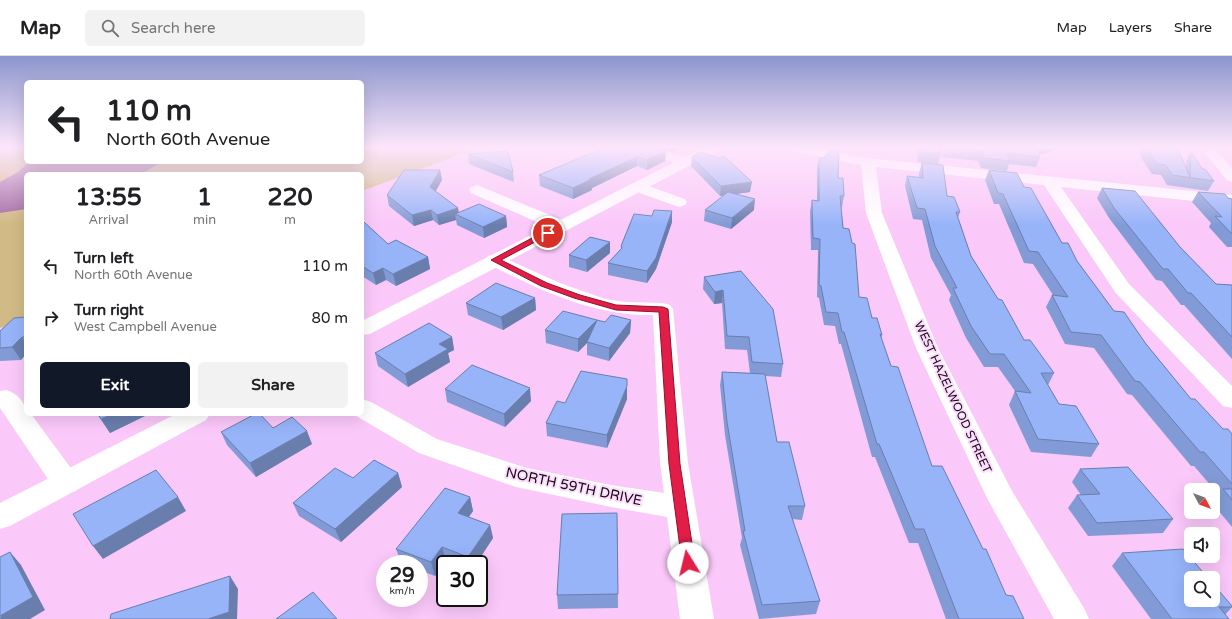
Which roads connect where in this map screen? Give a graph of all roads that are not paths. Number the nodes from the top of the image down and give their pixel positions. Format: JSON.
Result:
{"nodes":[{"id":1,"x":664,"y":173,"type":"edge"},
{"id":2,"x":869,"y":173,"type":"edge"},
{"id":3,"x":975,"y":173,"type":"edge"},
{"id":4,"x":1049,"y":181,"type":"junction"},
{"id":5,"x":637,"y":187,"type":"junction"},
{"id":6,"x":477,"y":190,"type":"dead end"},
{"id":7,"x":1232,"y":200,"type":"edge"},
{"id":8,"x":679,"y":202,"type":"dead end"},
{"id":9,"x":561,"y":226,"type":"junction"},
{"id":10,"x":495,"y":260,"type":"junction"},
{"id":11,"x":365,"y":324,"type":"edge"},
{"id":12,"x":6,"y":398,"type":"dead end"},
{"id":13,"x":1232,"y":400,"type":"edge"},
{"id":14,"x":364,"y":409,"type":"edge"},
{"id":15,"x":193,"y":416,"type":"edge"},
{"id":16,"x":66,"y":483,"type":"junction"},
{"id":17,"x":680,"y":507,"type":"junction"},
{"id":18,"x":0,"y":517,"type":"edge"},
{"id":19,"x":697,"y":619,"type":"edge"},
{"id":20,"x":1072,"y":619,"type":"edge"}],
"edges":[{"from":1,"to":5,"type":"street"},
{"from":2,"to":20,"type":"street","name":"WEST HAZELWOOD STREET"},
{"from":3,"to":4,"type":"street"},
{"from":4,"to":7,"type":"street"},
{"from":4,"to":13,"type":"street"},
{"from":5,"to":8,"type":"street"},
{"from":5,"to":9,"type":"street"},
{"from":6,"to":9,"type":"street"},
{"from":9,"to":10,"type":"street"},
{"from":10,"to":11,"type":"street"},
{"from":10,"to":17,"type":"street"},
{"from":12,"to":16,"type":"street"},
{"from":14,"to":17,"type":"street","name":"NORTH 59TH DRIVE"},
{"from":15,"to":16,"type":"street"},
{"from":16,"to":18,"type":"street"},
{"from":17,"to":19,"type":"street"}]}
